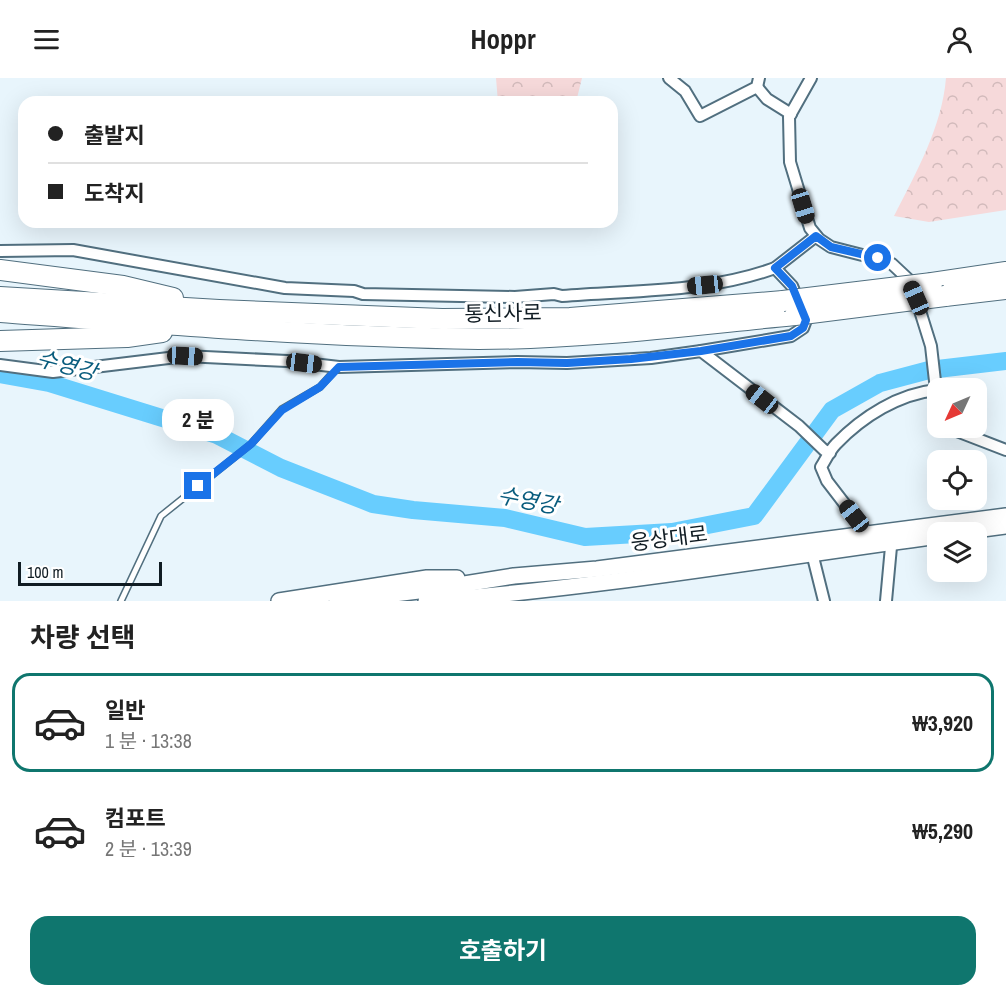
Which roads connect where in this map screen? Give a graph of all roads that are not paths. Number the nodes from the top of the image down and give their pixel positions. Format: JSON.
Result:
{"nodes":[{"id":1,"x":669,"y":78,"type":"edge"},
{"id":2,"x":811,"y":78,"type":"edge"},
{"id":3,"x":758,"y":82,"type":"edge"},
{"id":4,"x":791,"y":114,"type":"junction"},
{"id":5,"x":816,"y":236,"type":"junction"},
{"id":6,"x":0,"y":251,"type":"edge"},
{"id":7,"x":775,"y":268,"type":"junction"},
{"id":8,"x":0,"y":270,"type":"edge"},
{"id":9,"x":1006,"y":272,"type":"edge"},
{"id":10,"x":1006,"y":289,"type":"edge"},
{"id":11,"x":939,"y":290,"type":"junction"},
{"id":12,"x":0,"y":297,"type":"edge"},
{"id":13,"x":0,"y":312,"type":"edge"},
{"id":14,"x":214,"y":318,"type":"junction"},
{"id":15,"x":0,"y":341,"type":"edge"},
{"id":16,"x":701,"y":351,"type":"junction"},
{"id":17,"x":0,"y":365,"type":"edge"},
{"id":18,"x":339,"y":367,"type":"junction"},
{"id":19,"x":936,"y":378,"type":"edge"},
{"id":20,"x":927,"y":390,"type":"edge"},
{"id":21,"x":975,"y":438,"type":"edge"},
{"id":22,"x":1006,"y":450,"type":"edge"},
{"id":23,"x":827,"y":451,"type":"junction"},
{"id":24,"x":1006,"y":516,"type":"edge"},
{"id":25,"x":1006,"y":526,"type":"edge"},
{"id":26,"x":987,"y":528,"type":"edge"},
{"id":27,"x":867,"y":533,"type":"junction"},
{"id":28,"x":892,"y":536,"type":"junction"},
{"id":29,"x":927,"y":536,"type":"edge"},
{"id":30,"x":812,"y":553,"type":"junction"},
{"id":31,"x":514,"y":576,"type":"junction"},
{"id":32,"x":508,"y":595,"type":"junction"},
{"id":33,"x":121,"y":601,"type":"edge"},
{"id":34,"x":279,"y":601,"type":"edge"},
{"id":35,"x":337,"y":601,"type":"edge"},
{"id":36,"x":426,"y":601,"type":"edge"},
{"id":37,"x":480,"y":601,"type":"edge"},
{"id":38,"x":824,"y":601,"type":"edge"},
{"id":39,"x":886,"y":601,"type":"edge"}],
"edges":[{"from":1,"to":3,"type":"street"},
{"from":2,"to":4,"type":"street"},
{"from":3,"to":4,"type":"street"},
{"from":4,"to":5,"type":"street"},
{"from":5,"to":7,"type":"street"},
{"from":5,"to":19,"type":"street"},
{"from":6,"to":7,"type":"street"},
{"from":7,"to":16,"type":"street"},
{"from":8,"to":14,"type":"highway"},
{"from":9,"to":11,"type":"highway","name":"통신사로"},
{"from":10,"to":11,"type":"highway","name":"통신사로"},
{"from":11,"to":14,"type":"highway","name":"통신사로","bridge":true},
{"from":12,"to":14,"type":"highway","name":"통신사로"},
{"from":13,"to":14,"type":"highway","name":"통신사로"},
{"from":14,"to":15,"type":"highway"},
{"from":16,"to":18,"type":"street"},
{"from":16,"to":23,"type":"street"},
{"from":17,"to":18,"type":"street"},
{"from":18,"to":33,"type":"lane"},
{"from":20,"to":23,"type":"street"},
{"from":21,"to":22,"type":"street"},
{"from":23,"to":27,"type":"street"},
{"from":24,"to":28,"type":"main road","name":"웅상대로"},
{"from":25,"to":26,"type":"main road"},
{"from":27,"to":28,"type":"main road","name":"웅상대로"},
{"from":27,"to":31,"type":"main road","name":"웅상대로"},
{"from":28,"to":29,"type":"main road","name":"웅상대로"},
{"from":28,"to":30,"type":"main road","name":"웅상대로"},
{"from":28,"to":39,"type":"street"},
{"from":30,"to":32,"type":"main road","name":"웅상대로"},
{"from":30,"to":38,"type":"street"},
{"from":31,"to":34,"type":"main road"},
{"from":31,"to":35,"type":"main road","name":"웅상대로"},
{"from":32,"to":36,"type":"main road","name":"웅상대로"},
{"from":32,"to":37,"type":"main road"}]}
